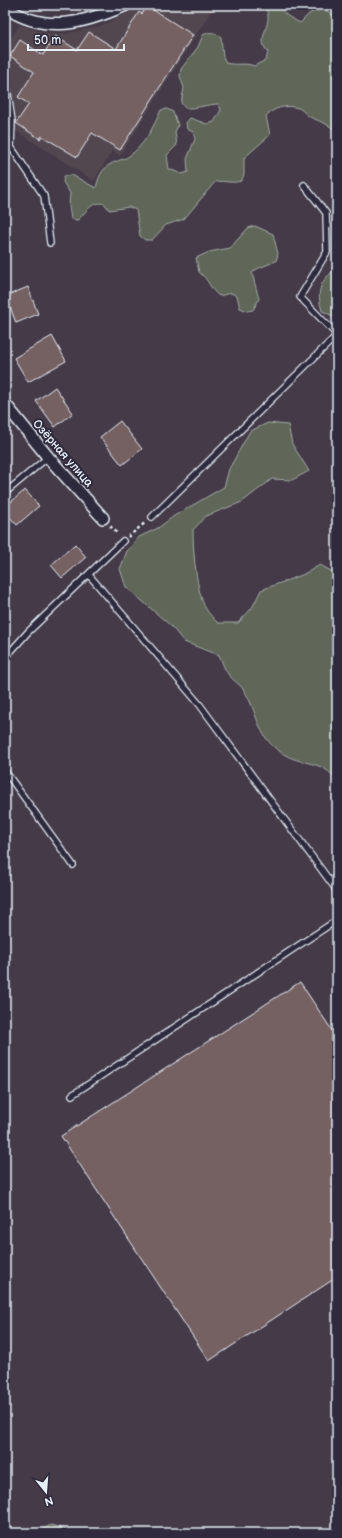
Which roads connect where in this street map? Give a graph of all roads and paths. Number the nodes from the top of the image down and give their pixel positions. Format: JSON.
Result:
{"nodes":[{"id":1,"x":126,"y":5,"type":"edge"},
{"id":2,"x":5,"y":7,"type":"edge"},
{"id":3,"x":5,"y":73,"type":"edge"},
{"id":4,"x":304,"y":185,"type":"dead end"},
{"id":5,"x":50,"y":243,"type":"dead end"},
{"id":6,"x":337,"y":335,"type":"edge"},
{"id":7,"x":5,"y":404,"type":"edge"},
{"id":8,"x":48,"y":457,"type":"junction"},
{"id":9,"x":5,"y":493,"type":"edge"},
{"id":10,"x":152,"y":517,"type":"joint"},
{"id":11,"x":103,"y":518,"type":"joint"},
{"id":12,"x":123,"y":541,"type":"junction"},
{"id":13,"x":89,"y":575,"type":"junction"},
{"id":14,"x":5,"y":658,"type":"edge"},
{"id":15,"x":5,"y":771,"type":"edge"},
{"id":16,"x":73,"y":865,"type":"dead end"},
{"id":17,"x":337,"y":896,"type":"edge"},
{"id":18,"x":337,"y":920,"type":"edge"},
{"id":19,"x":72,"y":1095,"type":"dead end"}],
"edges":[{"from":1,"to":2,"type":"street"},
{"from":3,"to":5,"type":"lane"},
{"from":4,"to":6,"type":"lane"},
{"from":6,"to":10,"type":"lane"},
{"from":7,"to":8,"type":"street","name":"Озёрная улица"},
{"from":8,"to":9,"type":"lane"},
{"from":8,"to":11,"type":"street","name":"Озёрная улица"},
{"from":10,"to":12,"type":"path"},
{"from":11,"to":12,"type":"path"},
{"from":12,"to":13,"type":"lane"},
{"from":13,"to":14,"type":"lane"},
{"from":13,"to":17,"type":"lane"},
{"from":15,"to":16,"type":"lane"},
{"from":18,"to":19,"type":"lane"}]}
